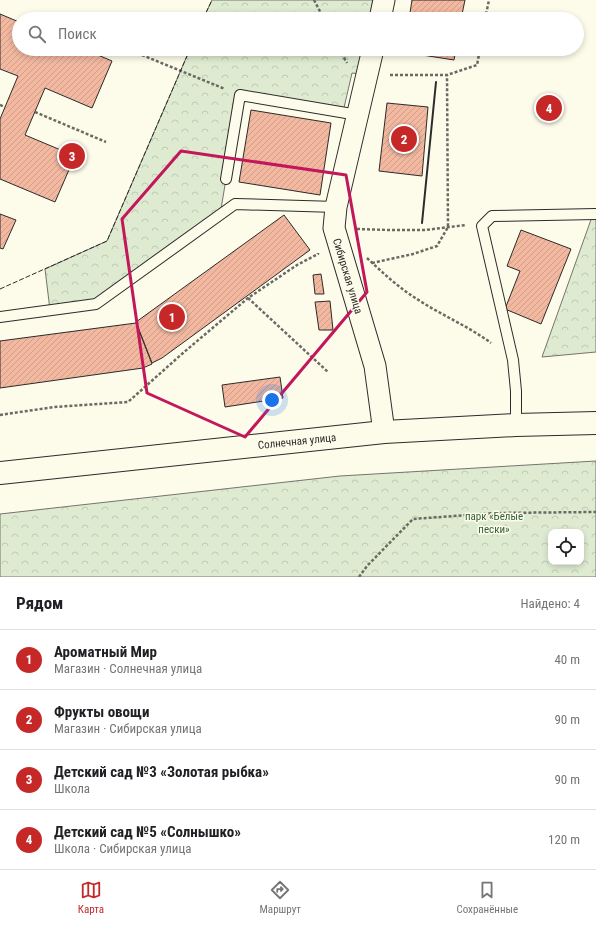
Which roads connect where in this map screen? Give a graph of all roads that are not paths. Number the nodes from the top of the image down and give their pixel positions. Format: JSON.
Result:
{"nodes":[{"id":1,"x":384,"y":0,"type":"edge"},
{"id":2,"x":381,"y":12,"type":"edge"},
{"id":3,"x":372,"y":56,"type":"edge"},
{"id":4,"x":358,"y":115,"type":"junction"},
{"id":5,"x":226,"y":179,"type":"dead end"},
{"id":6,"x":336,"y":207,"type":"junction"},
{"id":7,"x":596,"y":214,"type":"edge"},
{"id":8,"x":0,"y":317,"type":"edge"},
{"id":9,"x":596,"y":424,"type":"edge"},
{"id":10,"x":516,"y":425,"type":"junction"},
{"id":11,"x":384,"y":432,"type":"junction"},
{"id":12,"x":0,"y":473,"type":"edge"}],
"edges":[{"from":1,"to":2,"type":"street"},
{"from":3,"to":4,"type":"street","name":"Сибирская улица"},
{"from":4,"to":5,"type":"lane"},
{"from":4,"to":6,"type":"street","name":"Сибирская улица"},
{"from":6,"to":8,"type":"lane"},
{"from":6,"to":11,"type":"street","name":"Сибирская улица"},
{"from":7,"to":10,"type":"lane"},
{"from":9,"to":10,"type":"street","name":"Солнечная улица"},
{"from":10,"to":11,"type":"street","name":"Солнечная улица"},
{"from":11,"to":12,"type":"street","name":"Солнечная улица"}]}
